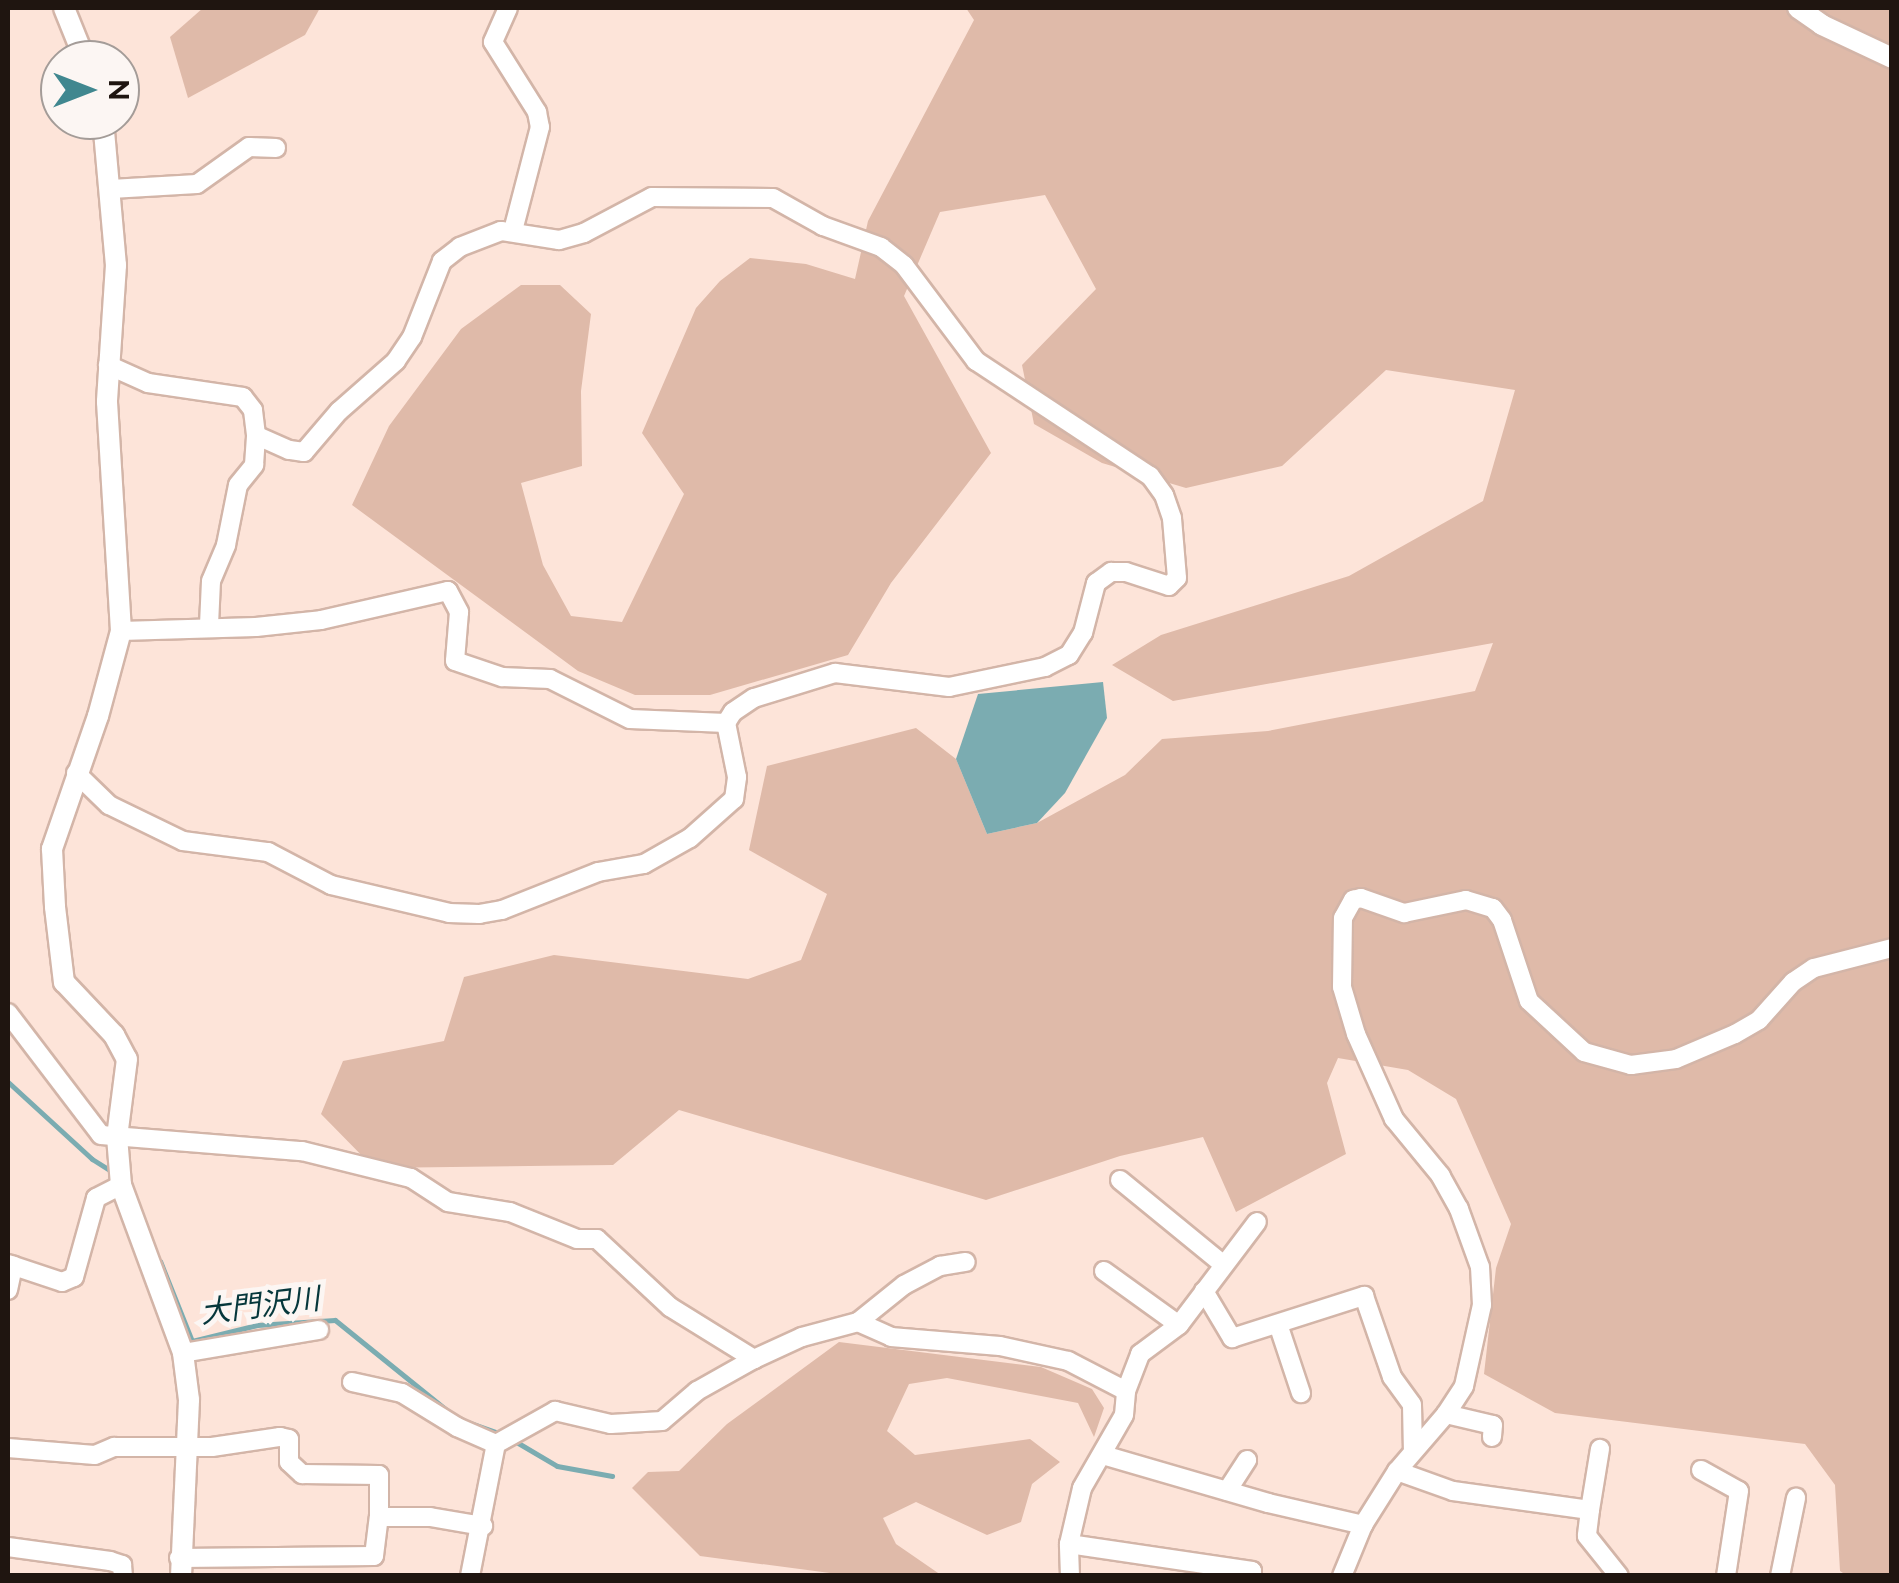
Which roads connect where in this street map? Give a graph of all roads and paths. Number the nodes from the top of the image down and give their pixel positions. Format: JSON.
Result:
{"nodes":[{"id":1,"x":64,"y":8,"type":"edge"},
{"id":2,"x":508,"y":8,"type":"edge"},
{"id":3,"x":1798,"y":8,"type":"edge"},
{"id":4,"x":77,"y":40,"type":"edge"},
{"id":5,"x":1892,"y":58,"type":"edge"},
{"id":6,"x":105,"y":140,"type":"edge"},
{"id":7,"x":276,"y":148,"type":"dead end"},
{"id":8,"x":111,"y":189,"type":"junction"},
{"id":9,"x":512,"y":231,"type":"junction"},
{"id":10,"x":108,"y":365,"type":"junction"},
{"id":11,"x":256,"y":435,"type":"junction"},
{"id":12,"x":209,"y":625,"type":"junction"},
{"id":13,"x":121,"y":631,"type":"junction"},
{"id":14,"x":726,"y":723,"type":"junction"},
{"id":15,"x":76,"y":773,"type":"junction"},
{"id":16,"x":1892,"y":948,"type":"edge"},
{"id":17,"x":8,"y":1013,"type":"edge"},
{"id":18,"x":117,"y":1137,"type":"junction"},
{"id":19,"x":1120,"y":1180,"type":"dead end"},
{"id":20,"x":120,"y":1184,"type":"junction"},
{"id":21,"x":1257,"y":1222,"type":"dead end"},
{"id":22,"x":966,"y":1262,"type":"dead end"},
{"id":23,"x":10,"y":1265,"type":"edge"},
{"id":24,"x":1224,"y":1265,"type":"junction"},
{"id":25,"x":1104,"y":1272,"type":"dead end"},
{"id":26,"x":8,"y":1290,"type":"edge"},
{"id":27,"x":1204,"y":1291,"type":"junction"},
{"id":28,"x":858,"y":1322,"type":"junction"},
{"id":29,"x":1278,"y":1324,"type":"junction"},
{"id":30,"x":1179,"y":1325,"type":"junction"},
{"id":31,"x":319,"y":1330,"type":"dead end"},
{"id":32,"x":183,"y":1353,"type":"junction"},
{"id":33,"x":754,"y":1359,"type":"junction"},
{"id":34,"x":352,"y":1382,"type":"dead end"},
{"id":35,"x":1126,"y":1390,"type":"junction"},
{"id":36,"x":1301,"y":1394,"type":"dead end"},
{"id":37,"x":1446,"y":1414,"type":"junction"},
{"id":38,"x":1492,"y":1438,"type":"dead end"},
{"id":39,"x":496,"y":1444,"type":"junction"},
{"id":40,"x":186,"y":1447,"type":"junction"},
{"id":41,"x":8,"y":1448,"type":"edge"},
{"id":42,"x":1600,"y":1449,"type":"dead end"},
{"id":43,"x":1413,"y":1451,"type":"junction"},
{"id":44,"x":1103,"y":1455,"type":"junction"},
{"id":45,"x":1247,"y":1460,"type":"dead end"},
{"id":46,"x":1701,"y":1470,"type":"dead end"},
{"id":47,"x":1396,"y":1471,"type":"junction"},
{"id":48,"x":1228,"y":1491,"type":"junction"},
{"id":49,"x":1796,"y":1498,"type":"dead end"},
{"id":50,"x":1590,"y":1510,"type":"junction"},
{"id":51,"x":379,"y":1517,"type":"junction"},
{"id":52,"x":1363,"y":1525,"type":"junction"},
{"id":53,"x":482,"y":1526,"type":"junction"},
{"id":54,"x":1069,"y":1544,"type":"junction"},
{"id":55,"x":8,"y":1547,"type":"edge"},
{"id":56,"x":180,"y":1567,"type":"edge"},
{"id":57,"x":1347,"y":1574,"type":"edge"},
{"id":58,"x":123,"y":1576,"type":"edge"},
{"id":59,"x":470,"y":1576,"type":"edge"},
{"id":60,"x":1070,"y":1576,"type":"edge"},
{"id":61,"x":1251,"y":1576,"type":"edge"},
{"id":62,"x":1618,"y":1576,"type":"edge"},
{"id":63,"x":1726,"y":1576,"type":"edge"},
{"id":64,"x":1780,"y":1576,"type":"edge"}],
"edges":[{"from":1,"to":4,"type":"street"},
{"from":2,"to":9,"type":"street"},
{"from":3,"to":5,"type":"street"},
{"from":6,"to":8,"type":"street"},
{"from":7,"to":8,"type":"street"},
{"from":8,"to":10,"type":"street"},
{"from":9,"to":11,"type":"street"},
{"from":9,"to":14,"type":"street"},
{"from":10,"to":11,"type":"street"},
{"from":10,"to":13,"type":"street"},
{"from":11,"to":12,"type":"street"},
{"from":12,"to":13,"type":"street"},
{"from":12,"to":14,"type":"street"},
{"from":13,"to":15,"type":"street"},
{"from":14,"to":15,"type":"street"},
{"from":15,"to":18,"type":"street"},
{"from":16,"to":37,"type":"street"},
{"from":17,"to":18,"type":"street"},
{"from":18,"to":20,"type":"street"},
{"from":18,"to":33,"type":"street"},
{"from":19,"to":24,"type":"street"},
{"from":20,"to":23,"type":"street"},
{"from":20,"to":32,"type":"street"},
{"from":21,"to":24,"type":"street"},
{"from":22,"to":28,"type":"street"},
{"from":23,"to":26,"type":"street"},
{"from":24,"to":27,"type":"street"},
{"from":25,"to":30,"type":"street"},
{"from":27,"to":29,"type":"street"},
{"from":27,"to":30,"type":"street"},
{"from":28,"to":33,"type":"street"},
{"from":28,"to":35,"type":"street"},
{"from":29,"to":36,"type":"street"},
{"from":29,"to":43,"type":"street"},
{"from":30,"to":35,"type":"street"},
{"from":31,"to":32,"type":"street"},
{"from":32,"to":40,"type":"street"},
{"from":33,"to":39,"type":"street"},
{"from":34,"to":39,"type":"street"},
{"from":35,"to":44,"type":"street"},
{"from":37,"to":38,"type":"street"},
{"from":37,"to":43,"type":"street"},
{"from":39,"to":53,"type":"street"},
{"from":40,"to":41,"type":"street"},
{"from":40,"to":51,"type":"street"},
{"from":40,"to":56,"type":"street"},
{"from":42,"to":50,"type":"street"},
{"from":43,"to":47,"type":"street"},
{"from":44,"to":48,"type":"street"},
{"from":44,"to":54,"type":"street"},
{"from":45,"to":48,"type":"street"},
{"from":46,"to":63,"type":"street"},
{"from":47,"to":50,"type":"street"},
{"from":47,"to":52,"type":"street"},
{"from":48,"to":52,"type":"street"},
{"from":49,"to":64,"type":"street"},
{"from":50,"to":62,"type":"street"},
{"from":51,"to":53,"type":"street"},
{"from":51,"to":56,"type":"street"},
{"from":52,"to":57,"type":"street"},
{"from":53,"to":59,"type":"street"},
{"from":54,"to":60,"type":"street"},
{"from":54,"to":61,"type":"street"},
{"from":55,"to":58,"type":"street"}]}
